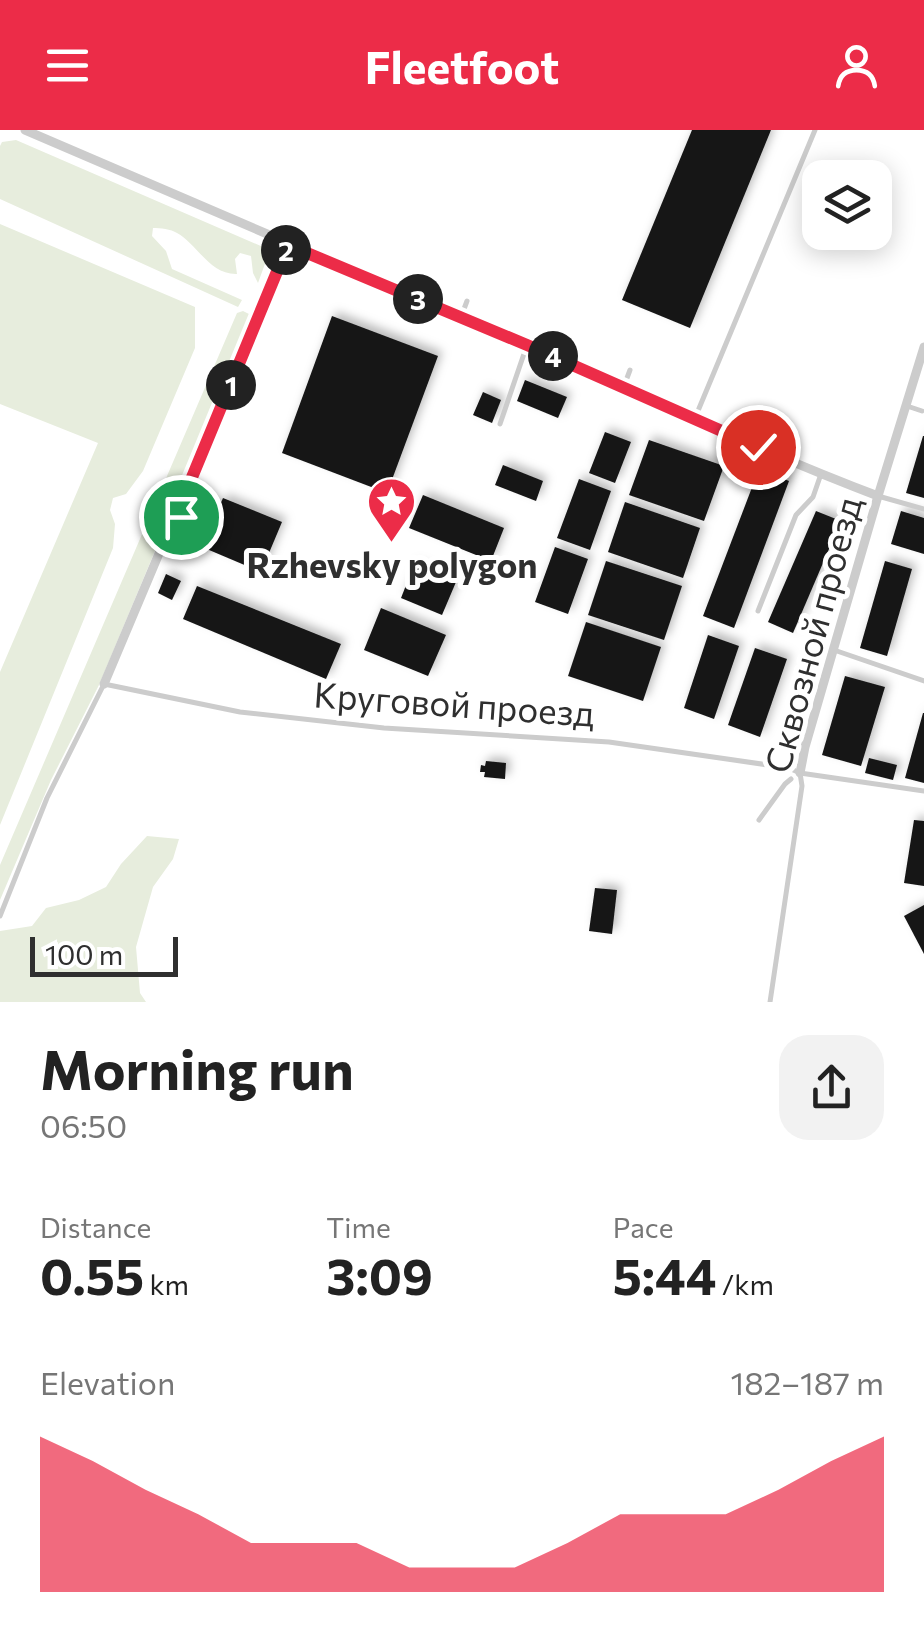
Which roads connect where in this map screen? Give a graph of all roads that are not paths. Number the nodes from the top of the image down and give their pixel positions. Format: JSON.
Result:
{"nodes":[{"id":1,"x":25,"y":130,"type":"edge"},
{"id":2,"x":815,"y":130,"type":"edge"},
{"id":3,"x":288,"y":245,"type":"junction"},
{"id":4,"x":468,"y":301,"type":"dead end"},
{"id":5,"x":461,"y":317,"type":"junction"},
{"id":6,"x":527,"y":345,"type":"junction"},
{"id":7,"x":924,"y":347,"type":"edge"},
{"id":8,"x":630,"y":370,"type":"dead end"},
{"id":9,"x":624,"y":387,"type":"junction"},
{"id":10,"x":906,"y":406,"type":"junction"},
{"id":11,"x":922,"y":411,"type":"edge"},
{"id":12,"x":695,"y":418,"type":"junction"},
{"id":13,"x":500,"y":424,"type":"dead end"},
{"id":14,"x":758,"y":447,"type":"junction"},
{"id":15,"x":753,"y":460,"type":"dead end"},
{"id":16,"x":821,"y":474,"type":"junction"},
{"id":17,"x":878,"y":496,"type":"junction"},
{"id":18,"x":924,"y":509,"type":"edge"},
{"id":19,"x":758,"y":612,"type":"dead end"},
{"id":20,"x":834,"y":650,"type":"junction"},
{"id":21,"x":924,"y":680,"type":"edge"},
{"id":22,"x":104,"y":684,"type":"junction"},
{"id":23,"x":796,"y":776,"type":"junction"},
{"id":24,"x":924,"y":792,"type":"edge"},
{"id":25,"x":758,"y":820,"type":"dead end"},
{"id":26,"x":0,"y":916,"type":"edge"},
{"id":27,"x":770,"y":1002,"type":"edge"}],
"edges":[{"from":1,"to":3,"type":"street"},
{"from":2,"to":12,"type":"lane"},
{"from":3,"to":5,"type":"street"},
{"from":3,"to":22,"type":"street"},
{"from":4,"to":5,"type":"lane"},
{"from":5,"to":6,"type":"street"},
{"from":6,"to":9,"type":"street"},
{"from":6,"to":13,"type":"lane"},
{"from":7,"to":10,"type":"street","name":"Сквозной проезд"},
{"from":8,"to":9,"type":"lane"},
{"from":9,"to":12,"type":"street"},
{"from":10,"to":11,"type":"lane"},
{"from":10,"to":17,"type":"street","name":"Сквозной проезд"},
{"from":12,"to":14,"type":"street"},
{"from":14,"to":15,"type":"lane"},
{"from":14,"to":16,"type":"street"},
{"from":16,"to":17,"type":"street"},
{"from":16,"to":19,"type":"lane"},
{"from":17,"to":18,"type":"lane"},
{"from":17,"to":20,"type":"street","name":"Сквозной проезд"},
{"from":20,"to":21,"type":"lane"},
{"from":20,"to":23,"type":"street","name":"Сквозной проезд"},
{"from":22,"to":23,"type":"lane","name":"Круговой проезд"},
{"from":22,"to":26,"type":"lane"},
{"from":23,"to":24,"type":"lane","name":"Круговой проезд"},
{"from":23,"to":25,"type":"lane"},
{"from":23,"to":27,"type":"lane","name":"Сквозной проезд"}]}
